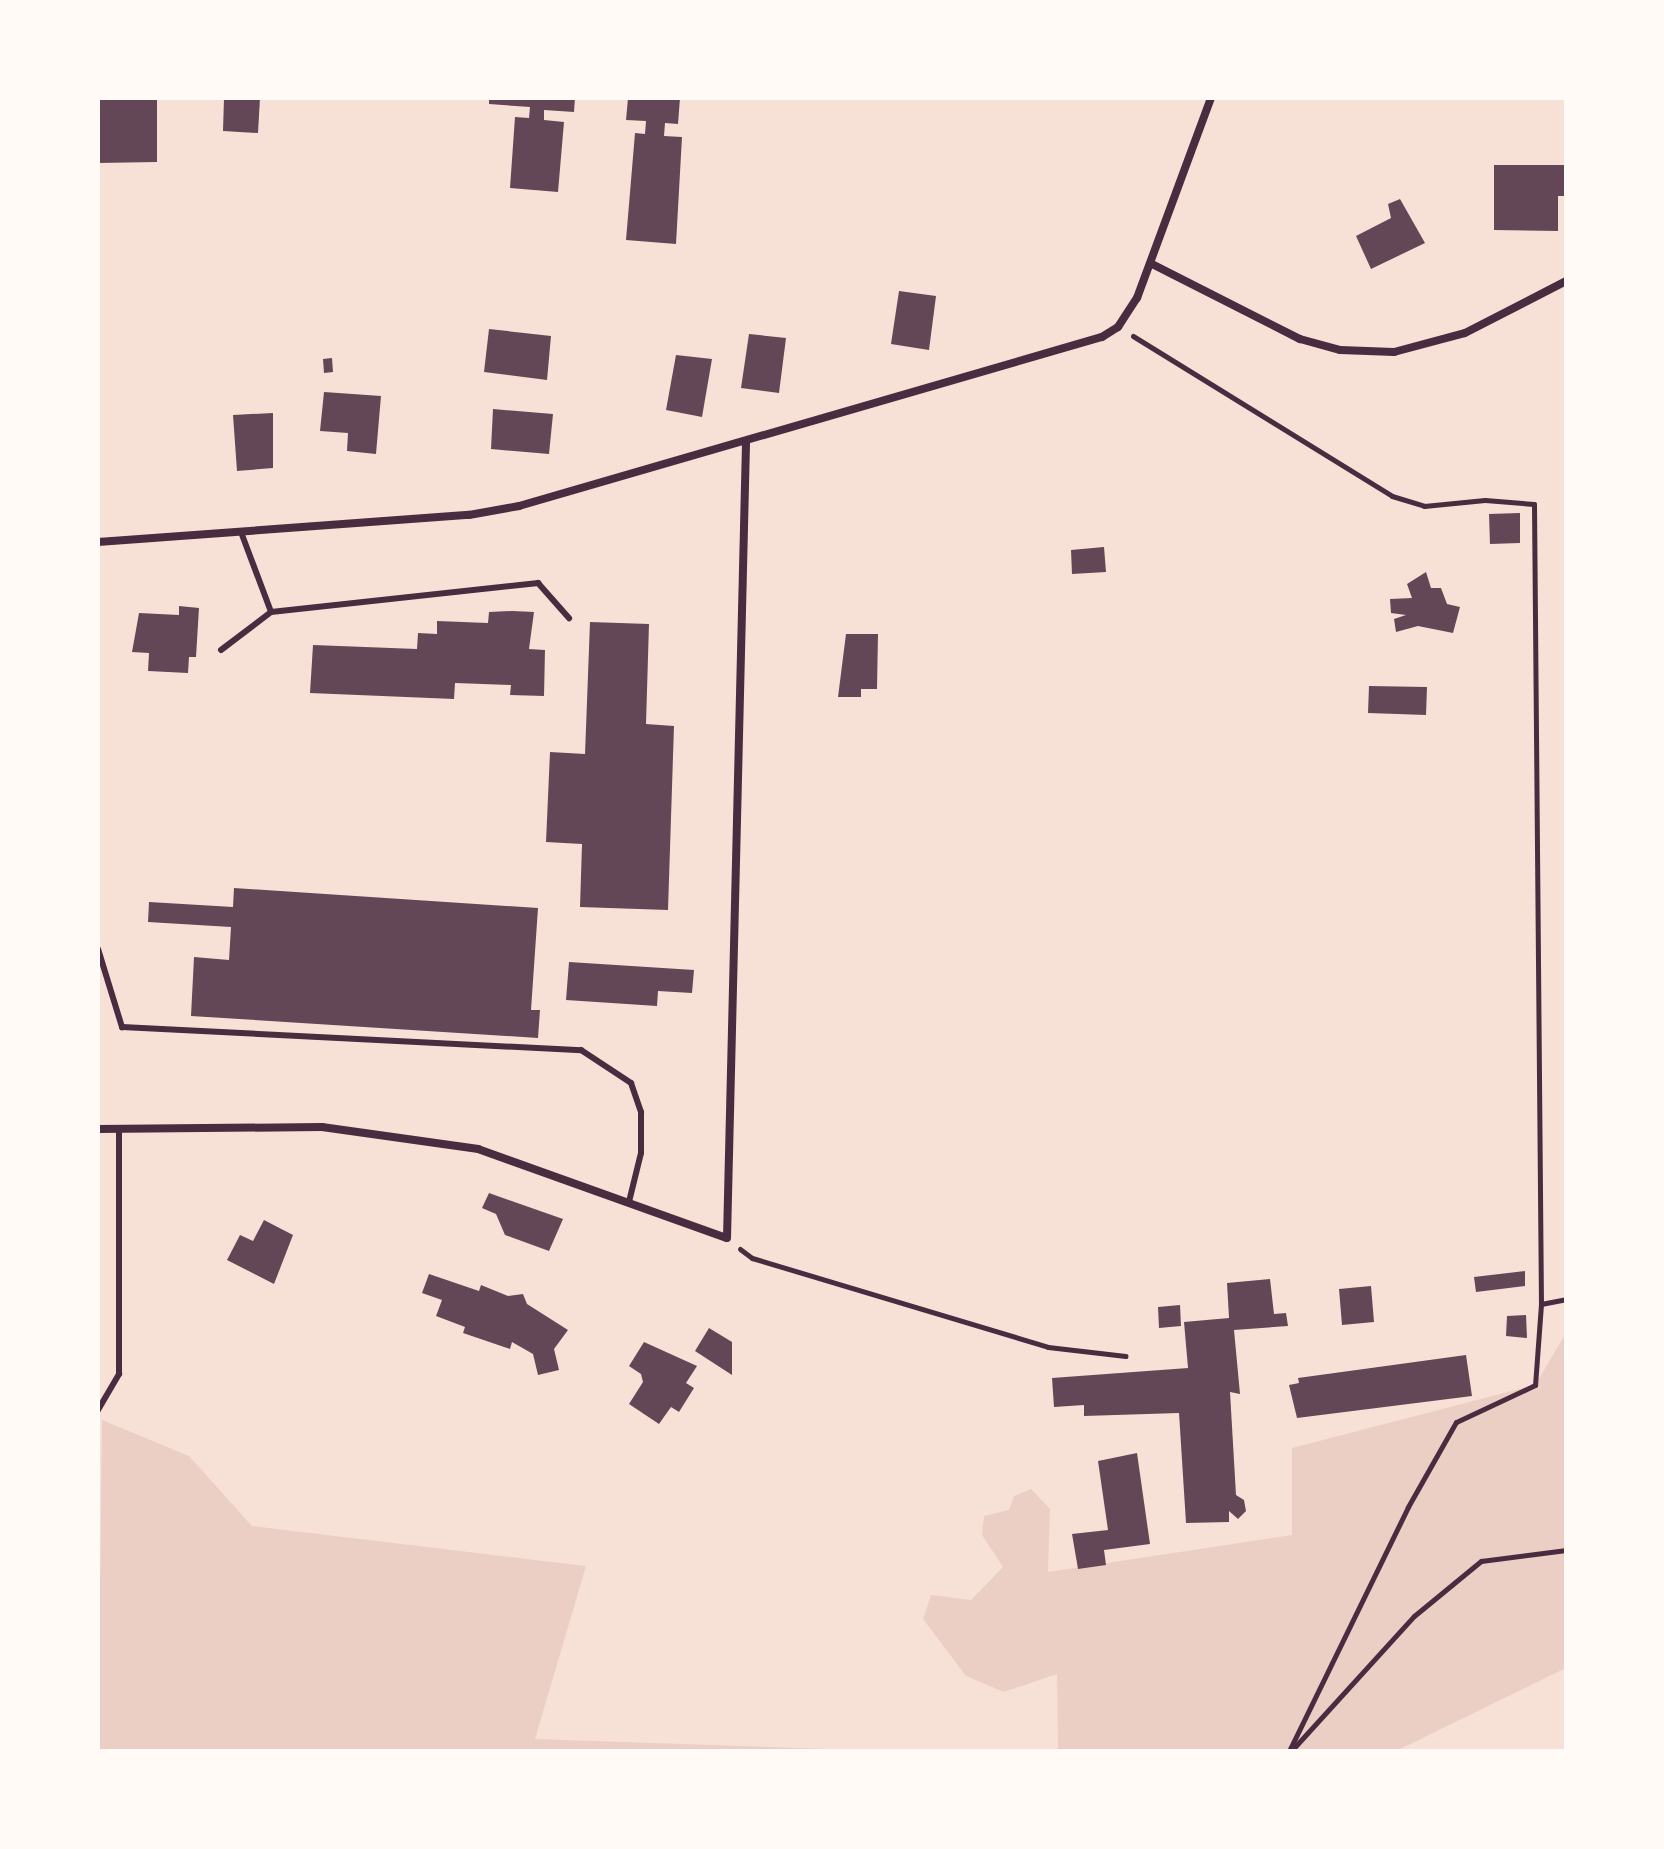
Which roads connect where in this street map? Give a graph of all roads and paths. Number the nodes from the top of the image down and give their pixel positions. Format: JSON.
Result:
{"nodes":[{"id":1,"x":1211,"y":98,"type":"edge"},
{"id":2,"x":1152,"y":264,"type":"junction"},
{"id":3,"x":1566,"y":281,"type":"edge"},
{"id":4,"x":1118,"y":327,"type":"junction"},
{"id":5,"x":746,"y":441,"type":"junction"},
{"id":6,"x":241,"y":532,"type":"junction"},
{"id":7,"x":98,"y":542,"type":"edge"},
{"id":8,"x":271,"y":612,"type":"junction"},
{"id":9,"x":569,"y":618,"type":"dead end"},
{"id":10,"x":221,"y":650,"type":"dead end"},
{"id":11,"x":98,"y":949,"type":"edge"},
{"id":12,"x":98,"y":1129,"type":"edge"},
{"id":13,"x":119,"y":1129,"type":"junction"},
{"id":14,"x":629,"y":1202,"type":"junction"},
{"id":15,"x":727,"y":1238,"type":"junction"},
{"id":16,"x":1566,"y":1299,"type":"edge"},
{"id":17,"x":1541,"y":1304,"type":"junction"},
{"id":18,"x":1125,"y":1356,"type":"dead end"},
{"id":19,"x":98,"y":1410,"type":"edge"},
{"id":20,"x":1566,"y":1550,"type":"edge"},
{"id":21,"x":1290,"y":1751,"type":"edge"}],
"edges":[{"from":1,"to":2,"type":"street"},
{"from":2,"to":3,"type":"street"},
{"from":2,"to":4,"type":"street"},
{"from":4,"to":5,"type":"street"},
{"from":4,"to":17,"type":"path"},
{"from":5,"to":6,"type":"street"},
{"from":5,"to":15,"type":"street"},
{"from":6,"to":7,"type":"street"},
{"from":6,"to":8,"type":"lane"},
{"from":8,"to":9,"type":"lane"},
{"from":8,"to":10,"type":"lane"},
{"from":11,"to":14,"type":"lane"},
{"from":12,"to":13,"type":"street"},
{"from":13,"to":14,"type":"street"},
{"from":13,"to":19,"type":"lane"},
{"from":14,"to":15,"type":"street"},
{"from":15,"to":18,"type":"path"},
{"from":16,"to":17,"type":"path"},
{"from":17,"to":21,"type":"path"},
{"from":20,"to":21,"type":"path"}]}
